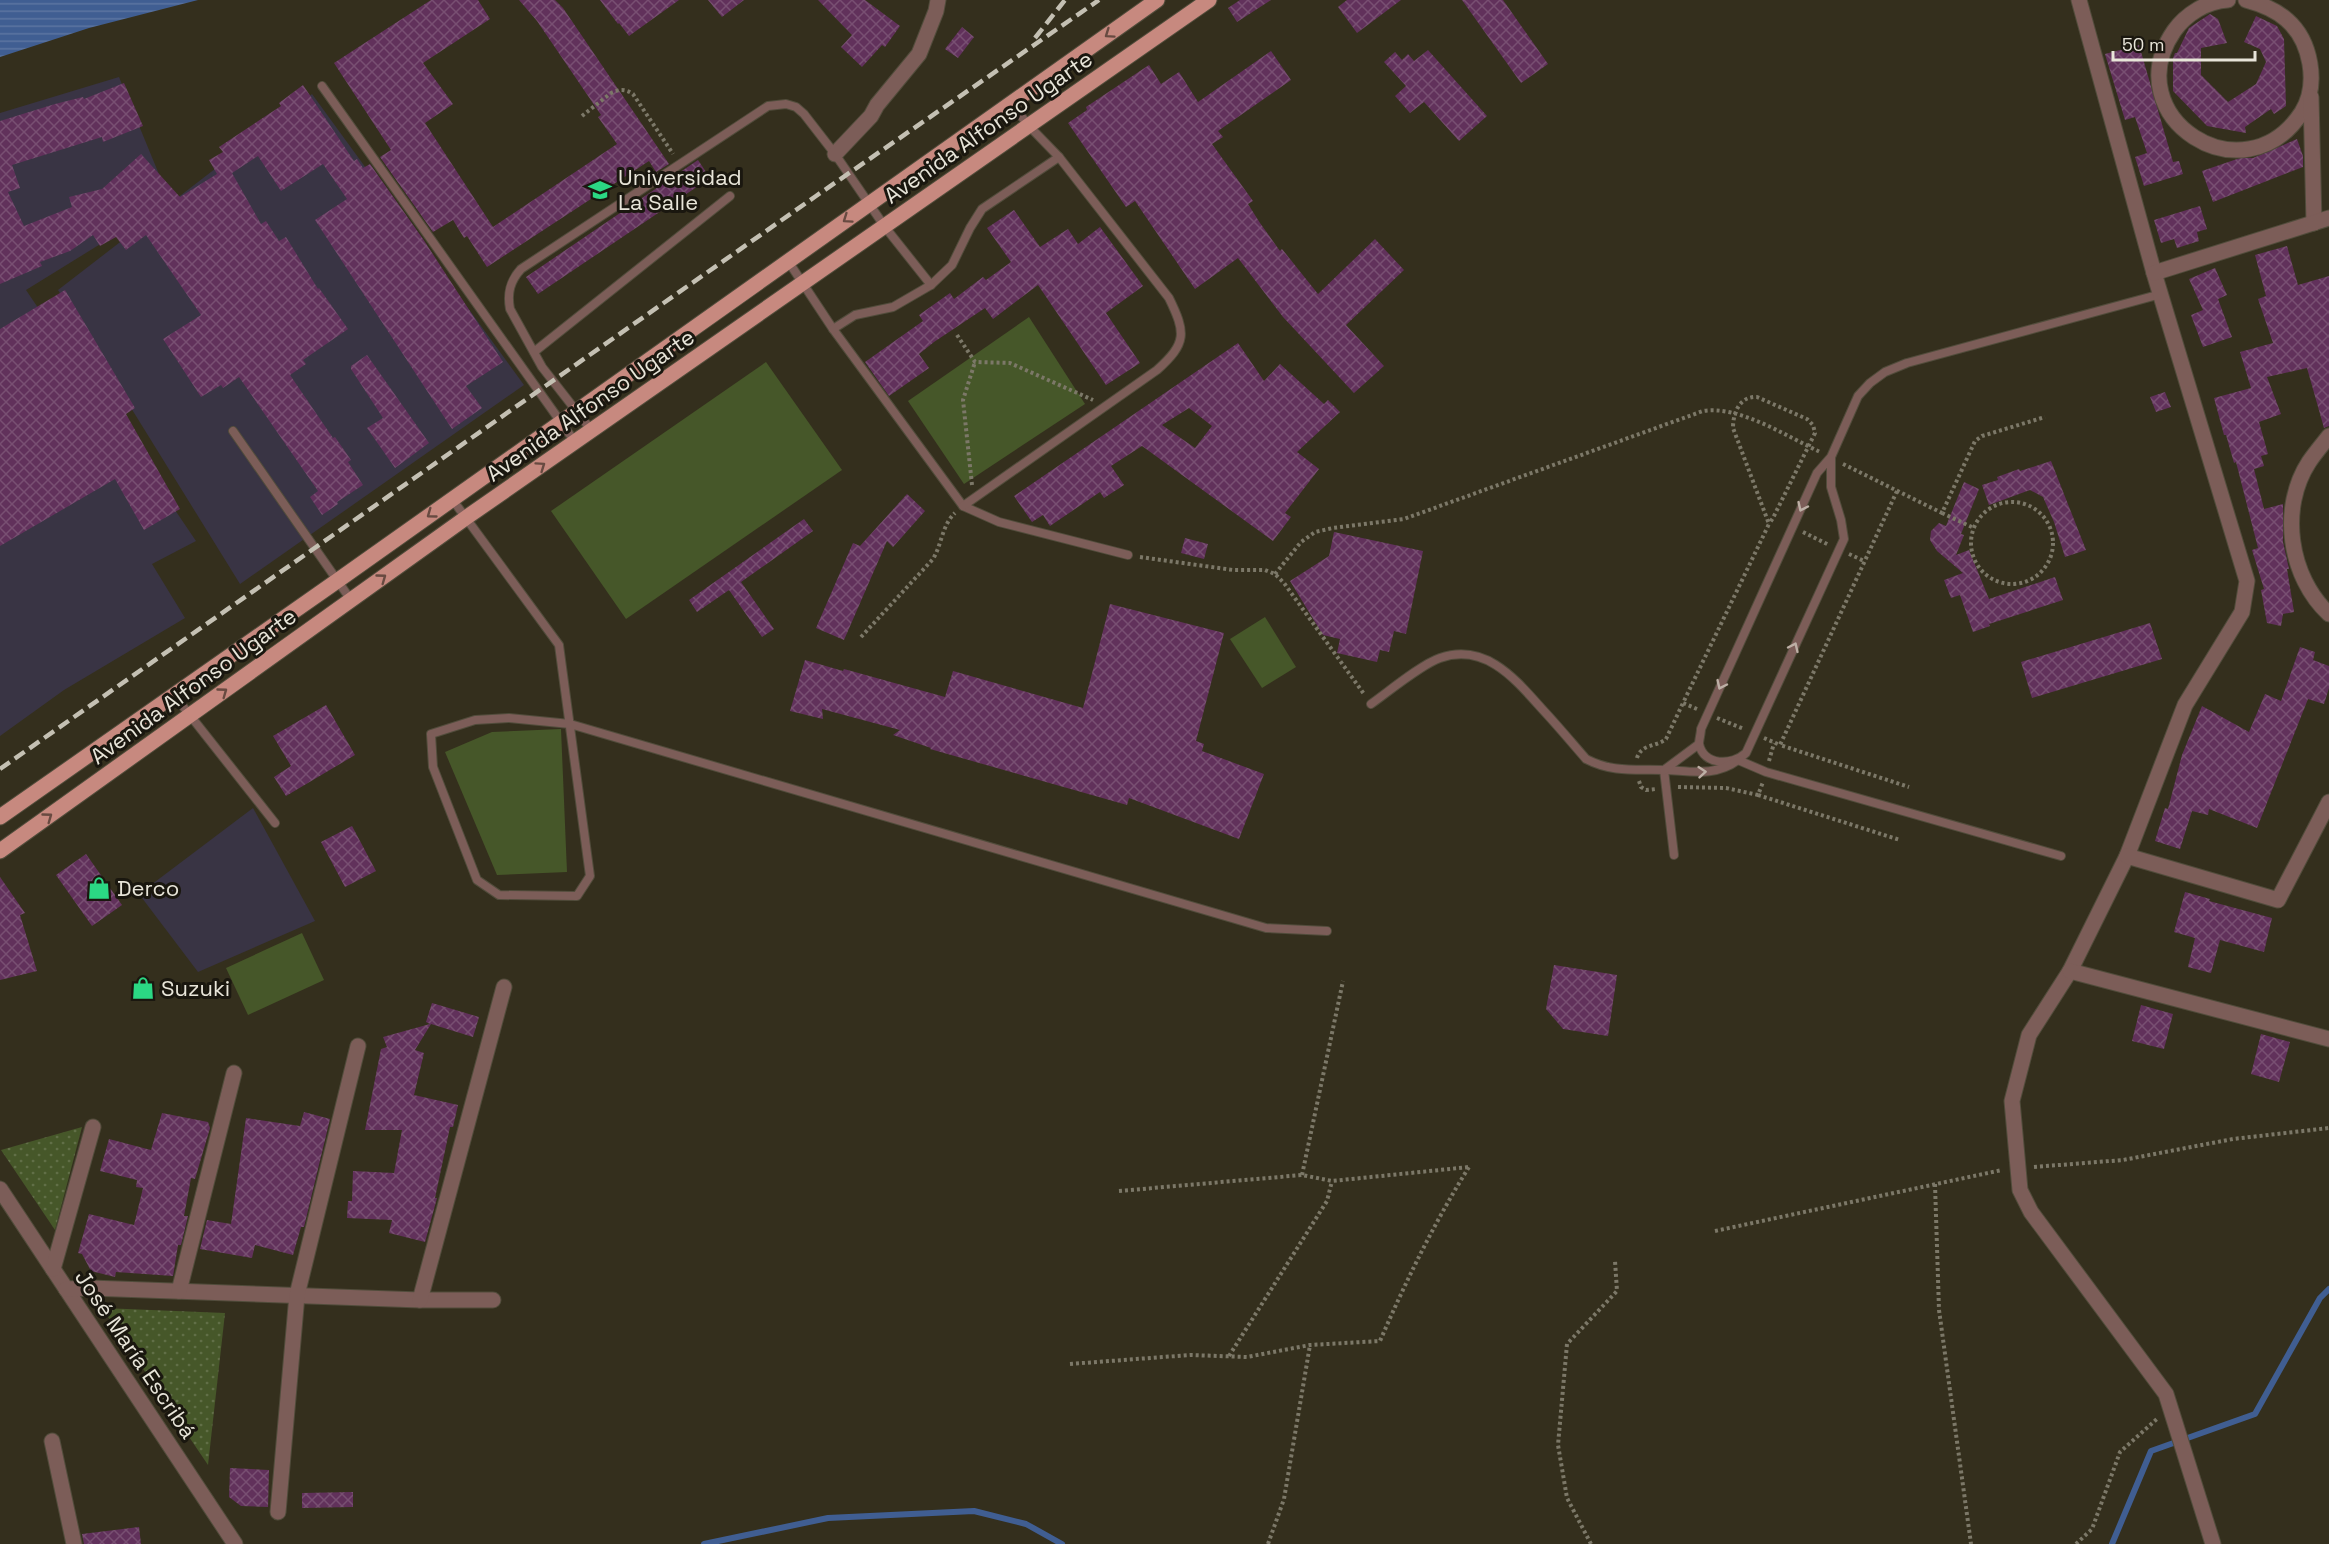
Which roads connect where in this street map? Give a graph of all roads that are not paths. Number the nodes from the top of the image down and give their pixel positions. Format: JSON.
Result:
{"nodes":[{"id":1,"x":938,"y":0,"type":"edge"},
{"id":2,"x":1157,"y":0,"type":"edge"},
{"id":3,"x":1209,"y":0,"type":"edge"},
{"id":4,"x":2079,"y":0,"type":"edge"},
{"id":5,"x":2228,"y":0,"type":"edge"},
{"id":6,"x":2246,"y":0,"type":"edge"},
{"id":7,"x":2311,"y":85,"type":"junction"},
{"id":8,"x":322,"y":86,"type":"dead end"},
{"id":9,"x":1011,"y":103,"type":"junction"},
{"id":10,"x":1029,"y":126,"type":"junction"},
{"id":11,"x":835,"y":154,"type":"junction"},
{"id":12,"x":1059,"y":157,"type":"junction"},
{"id":13,"x":729,"y":196,"type":"dead end"},
{"id":14,"x":868,"y":203,"type":"junction"},
{"id":15,"x":2329,"y":218,"type":"edge"},
{"id":16,"x":2314,"y":223,"type":"junction"},
{"id":17,"x":885,"y":227,"type":"junction"},
{"id":18,"x":788,"y":261,"type":"junction"},
{"id":19,"x":2154,"y":273,"type":"junction"},
{"id":20,"x":805,"y":284,"type":"junction"},
{"id":21,"x":931,"y":285,"type":"junction"},
{"id":22,"x":2161,"y":294,"type":"junction"},
{"id":23,"x":833,"y":329,"type":"junction"},
{"id":24,"x":534,"y":352,"type":"junction"},
{"id":25,"x":576,"y":411,"type":"junction"},
{"id":26,"x":560,"y":421,"type":"junction"},
{"id":27,"x":233,"y":431,"type":"dead end"},
{"id":28,"x":592,"y":431,"type":"junction"},
{"id":29,"x":2329,"y":436,"type":"edge"},
{"id":30,"x":575,"y":442,"type":"junction"},
{"id":31,"x":1831,"y":457,"type":"junction"},
{"id":32,"x":452,"y":499,"type":"junction"},
{"id":33,"x":963,"y":506,"type":"junction"},
{"id":34,"x":467,"y":518,"type":"junction"},
{"id":35,"x":1128,"y":555,"type":"road end"},
{"id":36,"x":337,"y":581,"type":"junction"},
{"id":37,"x":351,"y":600,"type":"junction"},
{"id":38,"x":2329,"y":614,"type":"edge"},
{"id":39,"x":174,"y":695,"type":"junction"},
{"id":40,"x":1371,"y":704,"type":"road end"},
{"id":41,"x":191,"y":715,"type":"junction"},
{"id":42,"x":570,"y":724,"type":"junction"},
{"id":43,"x":1699,"y":744,"type":"junction"},
{"id":44,"x":1738,"y":760,"type":"junction"},
{"id":45,"x":1664,"y":770,"type":"junction"},
{"id":46,"x":2329,"y":801,"type":"edge"},
{"id":47,"x":0,"y":817,"type":"edge"},
{"id":48,"x":275,"y":823,"type":"dead end"},
{"id":49,"x":0,"y":851,"type":"edge"},
{"id":50,"x":1674,"y":855,"type":"dead end"},
{"id":51,"x":2061,"y":856,"type":"dead end"},
{"id":52,"x":2127,"y":856,"type":"junction"},
{"id":53,"x":1327,"y":931,"type":"dead end"},
{"id":54,"x":2070,"y":971,"type":"junction"},
{"id":55,"x":504,"y":987,"type":"dead end"},
{"id":56,"x":2329,"y":1038,"type":"edge"},
{"id":57,"x":358,"y":1046,"type":"dead end"},
{"id":58,"x":234,"y":1072,"type":"dead end"},
{"id":59,"x":93,"y":1127,"type":"dead end"},
{"id":60,"x":0,"y":1189,"type":"edge"},
{"id":61,"x":53,"y":1269,"type":"junction"},
{"id":62,"x":66,"y":1289,"type":"junction"},
{"id":63,"x":179,"y":1291,"type":"junction"},
{"id":64,"x":297,"y":1295,"type":"junction"},
{"id":65,"x":420,"y":1300,"type":"junction"},
{"id":66,"x":493,"y":1300,"type":"dead end"},
{"id":67,"x":52,"y":1441,"type":"dead end"},
{"id":68,"x":278,"y":1512,"type":"dead end"},
{"id":69,"x":74,"y":1544,"type":"edge"},
{"id":70,"x":235,"y":1544,"type":"edge"},
{"id":71,"x":2214,"y":1544,"type":"edge"}],
"edges":[{"from":1,"to":11,"type":"street"},
{"from":2,"to":9,"type":"main road","name":"Avenida Alfonso Ugarte","one_way":true},
{"from":3,"to":10,"type":"main road","name":"Avenida Alfonso Ugarte"},
{"from":4,"to":19,"type":"street"},
{"from":5,"to":7,"type":"street"},
{"from":6,"to":7,"type":"street"},
{"from":7,"to":16,"type":"street"},
{"from":8,"to":26,"type":"lane"},
{"from":9,"to":10,"type":"lane"},
{"from":9,"to":14,"type":"main road","name":"Avenida Alfonso Ugarte"},
{"from":10,"to":12,"type":"lane"},
{"from":10,"to":17,"type":"main road","name":"Avenida Alfonso Ugarte"},
{"from":11,"to":14,"type":"lane"},
{"from":11,"to":24,"type":"lane"},
{"from":12,"to":21,"type":"lane"},
{"from":12,"to":33,"type":"lane"},
{"from":13,"to":24,"type":"lane"},
{"from":14,"to":17,"type":"lane"},
{"from":14,"to":18,"type":"main road","name":"Avenida Alfonso Ugarte","one_way":true},
{"from":15,"to":16,"type":"street"},
{"from":16,"to":19,"type":"street"},
{"from":17,"to":20,"type":"main road","name":"Avenida Alfonso Ugarte"},
{"from":17,"to":21,"type":"lane"},
{"from":18,"to":20,"type":"lane"},
{"from":18,"to":25,"type":"main road","name":"Avenida Alfonso Ugarte"},
{"from":19,"to":22,"type":"street"},
{"from":20,"to":23,"type":"lane"},
{"from":20,"to":28,"type":"main road","name":"Avenida Alfonso Ugarte"},
{"from":21,"to":23,"type":"lane"},
{"from":22,"to":31,"type":"lane"},
{"from":22,"to":52,"type":"street"},
{"from":23,"to":33,"type":"lane"},
{"from":24,"to":25,"type":"lane"},
{"from":25,"to":26,"type":"main road","name":"Avenida Alfonso Ugarte"},
{"from":25,"to":28,"type":"lane"},
{"from":26,"to":30,"type":"lane"},
{"from":26,"to":32,"type":"main road","name":"Avenida Alfonso Ugarte"},
{"from":27,"to":36,"type":"lane"},
{"from":28,"to":30,"type":"main road","name":"Avenida Alfonso Ugarte"},
{"from":29,"to":38,"type":"street"},
{"from":34,"to":30,"type":"main road","name":"Avenida Alfonso Ugarte","one_way":true},
{"from":31,"to":43,"type":"lane","one_way":true},
{"from":44,"to":31,"type":"lane","one_way":true},
{"from":32,"to":34,"type":"lane"},
{"from":32,"to":36,"type":"main road","name":"Avenida Alfonso Ugarte","one_way":true},
{"from":33,"to":35,"type":"lane"},
{"from":37,"to":34,"type":"main road","name":"Avenida Alfonso Ugarte","one_way":true},
{"from":34,"to":42,"type":"lane"},
{"from":36,"to":37,"type":"lane"},
{"from":36,"to":39,"type":"main road","name":"Avenida Alfonso Ugarte"},
{"from":41,"to":37,"type":"main road","name":"Avenida Alfonso Ugarte","one_way":true},
{"from":39,"to":41,"type":"lane"},
{"from":39,"to":47,"type":"main road","name":"Avenida Alfonso Ugarte"},
{"from":40,"to":45,"type":"lane"},
{"from":41,"to":48,"type":"lane"},
{"from":49,"to":41,"type":"main road","name":"Avenida Alfonso Ugarte","one_way":true},
{"from":42,"to":42,"type":"lane"},
{"from":42,"to":53,"type":"lane"},
{"from":43,"to":44,"type":"lane"},
{"from":43,"to":45,"type":"lane"},
{"from":45,"to":44,"type":"lane","one_way":true},
{"from":44,"to":51,"type":"lane"},
{"from":45,"to":50,"type":"lane"},
{"from":46,"to":52,"type":"street"},
{"from":52,"to":54,"type":"street"},
{"from":54,"to":56,"type":"street"},
{"from":54,"to":71,"type":"street"},
{"from":55,"to":65,"type":"street"},
{"from":57,"to":64,"type":"street"},
{"from":58,"to":63,"type":"street"},
{"from":59,"to":61,"type":"street"},
{"from":60,"to":61,"type":"street","name":"José María Escribá"},
{"from":61,"to":62,"type":"street","name":"José María Escribá"},
{"from":62,"to":63,"type":"street"},
{"from":62,"to":70,"type":"street","name":"José María Escribá"},
{"from":63,"to":64,"type":"street"},
{"from":64,"to":65,"type":"street"},
{"from":64,"to":68,"type":"street"},
{"from":65,"to":66,"type":"street"},
{"from":67,"to":69,"type":"street"}]}
